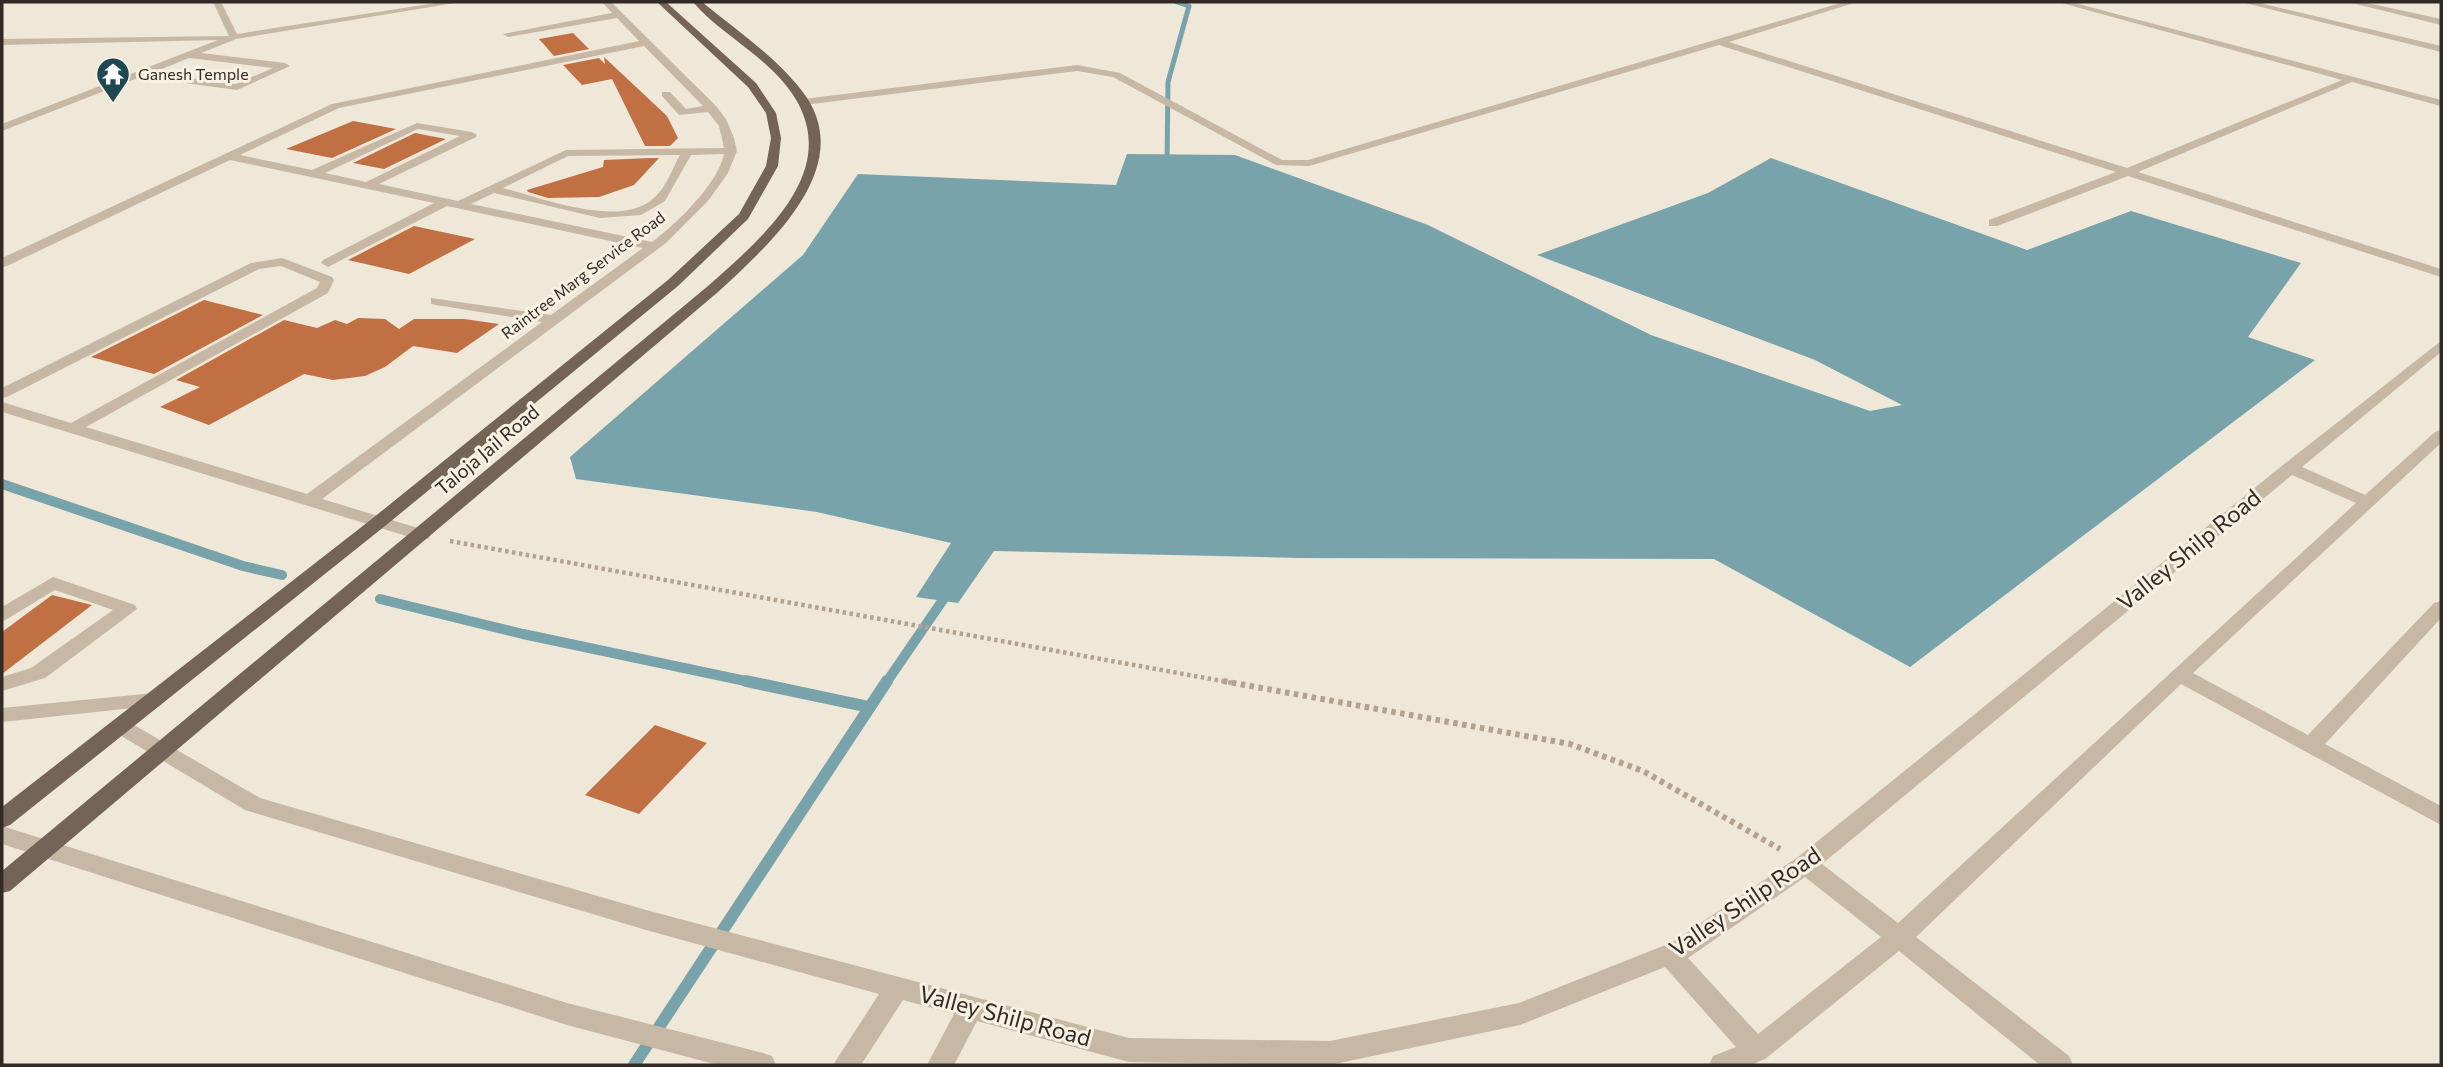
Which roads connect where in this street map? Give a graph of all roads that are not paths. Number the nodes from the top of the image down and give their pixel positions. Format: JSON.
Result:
{"nodes":[{"id":1,"x":217,"y":2,"type":"edge"},
{"id":2,"x":457,"y":2,"type":"edge"},
{"id":3,"x":606,"y":2,"type":"edge"},
{"id":4,"x":662,"y":2,"type":"edge"},
{"id":5,"x":697,"y":2,"type":"edge"},
{"id":6,"x":1853,"y":2,"type":"edge"},
{"id":7,"x":2062,"y":2,"type":"edge"},
{"id":8,"x":2245,"y":2,"type":"edge"},
{"id":9,"x":2352,"y":2,"type":"edge"},
{"id":10,"x":620,"y":15,"type":"junction"},
{"id":11,"x":2441,"y":22,"type":"edge"},
{"id":12,"x":508,"y":34,"type":"dead end"},
{"id":13,"x":234,"y":37,"type":"junction"},
{"id":14,"x":1718,"y":41,"type":"junction"},
{"id":15,"x":2,"y":42,"type":"edge"},
{"id":16,"x":648,"y":42,"type":"junction"},
{"id":17,"x":2441,"y":49,"type":"edge"},
{"id":18,"x":187,"y":55,"type":"junction"},
{"id":19,"x":216,"y":59,"type":"junction"},
{"id":20,"x":138,"y":75,"type":"junction"},
{"id":21,"x":167,"y":79,"type":"junction"},
{"id":22,"x":2352,"y":79,"type":"junction"},
{"id":23,"x":666,"y":94,"type":"dead end"},
{"id":24,"x":804,"y":102,"type":"junction"},
{"id":25,"x":2441,"y":103,"type":"edge"},
{"id":26,"x":712,"y":108,"type":"junction"},
{"id":27,"x":2,"y":121,"type":"edge"},
{"id":28,"x":16,"y":122,"type":"junction"},
{"id":29,"x":2,"y":128,"type":"edge"},
{"id":30,"x":731,"y":151,"type":"junction"},
{"id":31,"x":687,"y":152,"type":"junction"},
{"id":32,"x":228,"y":156,"type":"junction"},
{"id":33,"x":319,"y":171,"type":"junction"},
{"id":34,"x":2128,"y":172,"type":"junction"},
{"id":35,"x":382,"y":179,"type":"junction"},
{"id":36,"x":368,"y":185,"type":"junction"},
{"id":37,"x":493,"y":188,"type":"junction"},
{"id":38,"x":445,"y":202,"type":"junction"},
{"id":39,"x":461,"y":204,"type":"junction"},
{"id":40,"x":1993,"y":223,"type":"dead end"},
{"id":41,"x":654,"y":246,"type":"junction"},
{"id":42,"x":2,"y":263,"type":"edge"},
{"id":43,"x":328,"y":263,"type":"dead end"},
{"id":44,"x":2441,"y":273,"type":"edge"},
{"id":45,"x":436,"y":301,"type":"dead end"},
{"id":46,"x":554,"y":320,"type":"junction"},
{"id":47,"x":2441,"y":345,"type":"edge"},
{"id":48,"x":2,"y":394,"type":"edge"},
{"id":49,"x":2,"y":407,"type":"edge"},
{"id":50,"x":71,"y":429,"type":"junction"},
{"id":51,"x":2441,"y":435,"type":"edge"},
{"id":52,"x":2433,"y":454,"type":"edge"},
{"id":53,"x":2289,"y":468,"type":"junction"},
{"id":54,"x":309,"y":501,"type":"junction"},
{"id":55,"x":2367,"y":502,"type":"junction"},
{"id":56,"x":379,"y":522,"type":"junction"},
{"id":57,"x":422,"y":535,"type":"junction"},
{"id":58,"x":2441,"y":607,"type":"edge"},
{"id":59,"x":2,"y":615,"type":"edge"},
{"id":60,"x":2179,"y":674,"type":"junction"},
{"id":61,"x":2,"y":684,"type":"edge"},
{"id":62,"x":153,"y":699,"type":"junction"},
{"id":63,"x":2,"y":715,"type":"edge"},
{"id":64,"x":120,"y":726,"type":"junction"},
{"id":65,"x":2311,"y":745,"type":"junction"},
{"id":66,"x":162,"y":751,"type":"junction"},
{"id":67,"x":2441,"y":816,"type":"edge"},
{"id":68,"x":2,"y":820,"type":"edge"},
{"id":69,"x":2,"y":835,"type":"edge"},
{"id":70,"x":46,"y":848,"type":"junction"},
{"id":71,"x":1806,"y":864,"type":"junction"},
{"id":72,"x":2,"y":884,"type":"edge"},
{"id":73,"x":1899,"y":937,"type":"junction"},
{"id":74,"x":1669,"y":954,"type":"junction"},
{"id":75,"x":898,"y":986,"type":"junction"},
{"id":76,"x":972,"y":1006,"type":"junction"},
{"id":77,"x":1756,"y":1051,"type":"junction"},
{"id":78,"x":763,"y":1065,"type":"edge"},
{"id":79,"x":846,"y":1065,"type":"edge"},
{"id":80,"x":940,"y":1065,"type":"edge"},
{"id":81,"x":1722,"y":1065,"type":"edge"},
{"id":82,"x":2060,"y":1065,"type":"edge"}],
"edges":[{"from":1,"to":13,"type":"street"},
{"from":2,"to":13,"type":"street"},
{"from":3,"to":10,"type":"street"},
{"from":4,"to":56,"type":"main road","name":"Taloja Jail Road"},
{"from":5,"to":24,"type":"main road","name":"Taloja Jail Road"},
{"from":6,"to":14,"type":"street"},
{"from":7,"to":22,"type":"street"},
{"from":8,"to":17,"type":"street"},
{"from":9,"to":11,"type":"street"},
{"from":10,"to":12,"type":"street"},
{"from":10,"to":16,"type":"street"},
{"from":13,"to":15,"type":"street"},
{"from":13,"to":18,"type":"street"},
{"from":14,"to":24,"type":"street"},
{"from":14,"to":34,"type":"street"},
{"from":16,"to":26,"type":"street"},
{"from":16,"to":32,"type":"street"},
{"from":18,"to":19,"type":"street"},
{"from":18,"to":20,"type":"street"},
{"from":19,"to":21,"type":"street"},
{"from":19,"to":21,"type":"street"},
{"from":20,"to":21,"type":"street"},
{"from":20,"to":28,"type":"street"},
{"from":22,"to":25,"type":"street"},
{"from":22,"to":34,"type":"street"},
{"from":23,"to":26,"type":"street"},
{"from":24,"to":57,"type":"main road","name":"Taloja Jail Road"},
{"from":26,"to":30,"type":"street"},
{"from":27,"to":28,"type":"street"},
{"from":28,"to":29,"type":"street"},
{"from":30,"to":31,"type":"street"},
{"from":30,"to":41,"type":"street","name":"Raintree Marg Service Road"},
{"from":31,"to":37,"type":"street"},
{"from":31,"to":37,"type":"street"},
{"from":32,"to":33,"type":"street"},
{"from":32,"to":42,"type":"street"},
{"from":33,"to":35,"type":"street"},
{"from":33,"to":35,"type":"street"},
{"from":33,"to":36,"type":"street"},
{"from":34,"to":40,"type":"street"},
{"from":34,"to":44,"type":"street"},
{"from":35,"to":36,"type":"street"},
{"from":36,"to":38,"type":"street"},
{"from":37,"to":39,"type":"street"},
{"from":38,"to":39,"type":"street"},
{"from":38,"to":43,"type":"street"},
{"from":39,"to":41,"type":"street"},
{"from":41,"to":46,"type":"street","name":"Raintree Marg Service Road"},
{"from":45,"to":46,"type":"street"},
{"from":46,"to":54,"type":"street","name":"Raintree Marg Service Road"},
{"from":47,"to":53,"type":"street","name":"Valley Shilp Road"},
{"from":48,"to":50,"type":"street"},
{"from":49,"to":50,"type":"street"},
{"from":50,"to":54,"type":"street"},
{"from":51,"to":52,"type":"street"},
{"from":52,"to":55,"type":"street"},
{"from":53,"to":55,"type":"street"},
{"from":53,"to":71,"type":"street","name":"Valley Shilp Road"},
{"from":54,"to":56,"type":"street"},
{"from":55,"to":60,"type":"street"},
{"from":56,"to":57,"type":"street"},
{"from":56,"to":62,"type":"main road","name":"Taloja Jail Road"},
{"from":57,"to":66,"type":"main road","name":"Taloja Jail Road"},
{"from":58,"to":65,"type":"street"},
{"from":59,"to":61,"type":"street"},
{"from":60,"to":65,"type":"street"},
{"from":60,"to":73,"type":"street"},
{"from":62,"to":63,"type":"street"},
{"from":62,"to":64,"type":"main road","name":"Taloja Jail Road"},
{"from":64,"to":66,"type":"street","name":"Valley Shilp Road"},
{"from":64,"to":68,"type":"main road","name":"Taloja Jail Road"},
{"from":65,"to":67,"type":"street"},
{"from":66,"to":70,"type":"main road","name":"Taloja Jail Road"},
{"from":66,"to":75,"type":"street","name":"Valley Shilp Road"},
{"from":69,"to":70,"type":"street"},
{"from":70,"to":72,"type":"main road","name":"Taloja Jail Road"},
{"from":70,"to":78,"type":"street"},
{"from":71,"to":73,"type":"street"},
{"from":71,"to":74,"type":"street","name":"Valley Shilp Road"},
{"from":73,"to":77,"type":"street"},
{"from":73,"to":82,"type":"street"},
{"from":74,"to":76,"type":"street","name":"Valley Shilp Road"},
{"from":74,"to":77,"type":"street"},
{"from":75,"to":76,"type":"street","name":"Valley Shilp Road"},
{"from":75,"to":79,"type":"street"},
{"from":76,"to":80,"type":"street"},
{"from":77,"to":81,"type":"street"}]}
